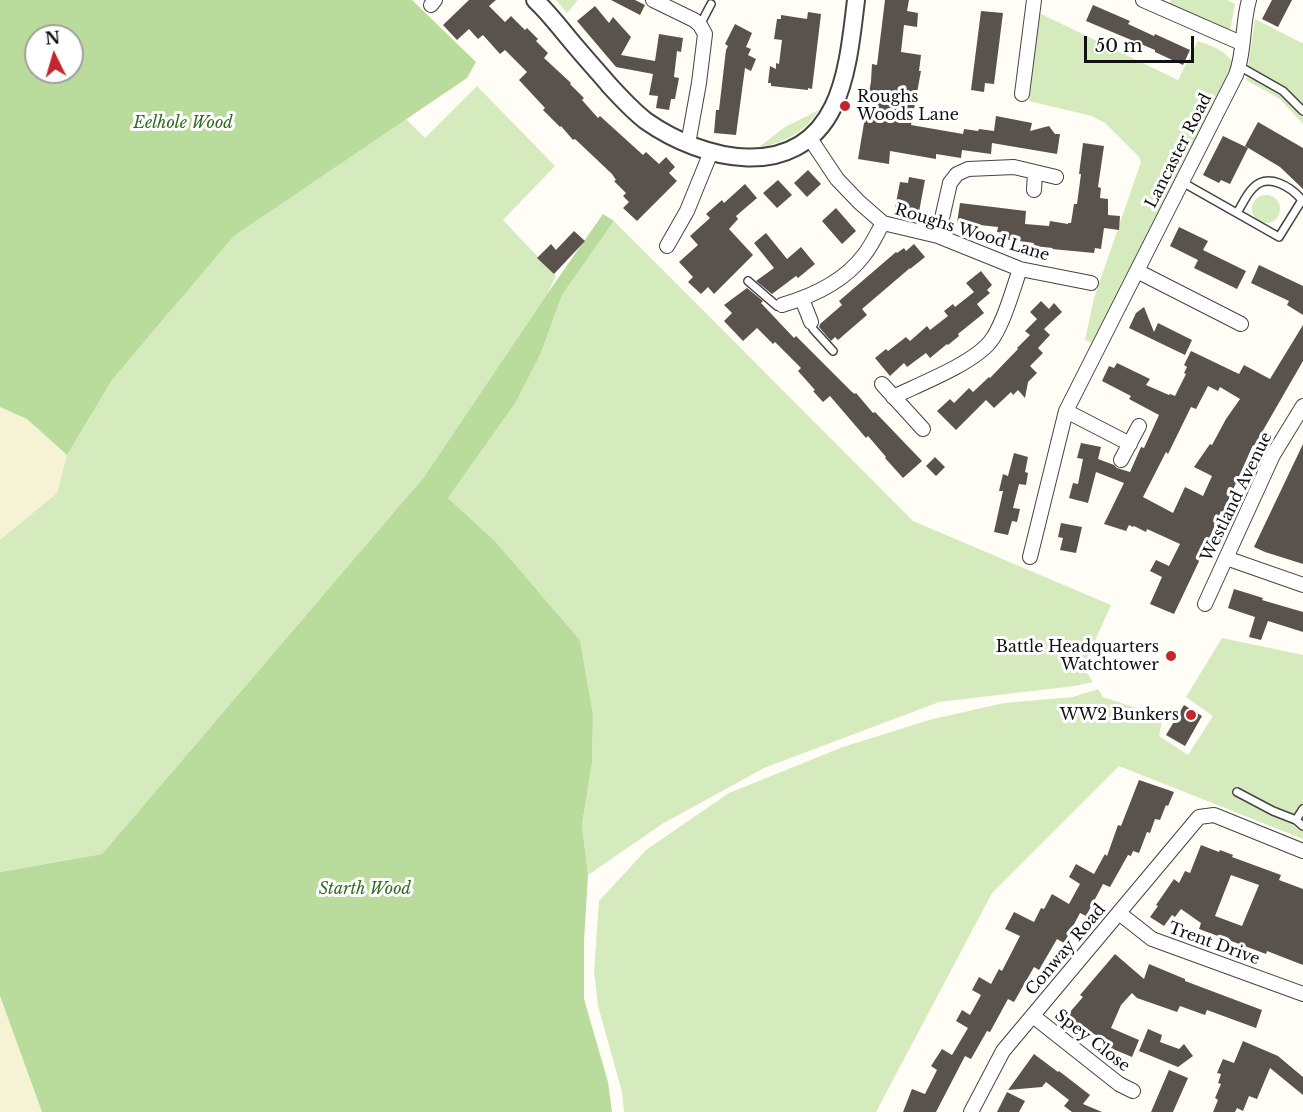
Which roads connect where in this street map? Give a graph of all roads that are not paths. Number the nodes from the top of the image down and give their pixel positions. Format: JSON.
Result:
{"nodes":[{"id":1,"x":535,"y":0,"type":"edge"},
{"id":2,"x":653,"y":0,"type":"edge"},
{"id":3,"x":856,"y":0,"type":"edge"},
{"id":4,"x":1034,"y":0,"type":"edge"},
{"id":5,"x":1143,"y":0,"type":"edge"},
{"id":6,"x":1249,"y":0,"type":"edge"},
{"id":7,"x":711,"y":4,"type":"dead end"},
{"id":8,"x":700,"y":25,"type":"junction"},
{"id":9,"x":1242,"y":43,"type":"junction"},
{"id":10,"x":1239,"y":66,"type":"junction"},
{"id":11,"x":1022,"y":94,"type":"dead end"},
{"id":12,"x":1303,"y":111,"type":"edge"},
{"id":13,"x":809,"y":137,"type":"junction"},
{"id":14,"x":688,"y":144,"type":"junction"},
{"id":15,"x":711,"y":152,"type":"junction"},
{"id":16,"x":1035,"y":172,"type":"junction"},
{"id":17,"x":1056,"y":177,"type":"dead end"},
{"id":18,"x":1182,"y":182,"type":"junction"},
{"id":19,"x":1034,"y":190,"type":"dead end"},
{"id":20,"x":1237,"y":213,"type":"junction"},
{"id":21,"x":883,"y":223,"type":"junction"},
{"id":22,"x":938,"y":236,"type":"junction"},
{"id":23,"x":667,"y":246,"type":"dead end"},
{"id":24,"x":1020,"y":268,"type":"junction"},
{"id":25,"x":1137,"y":271,"type":"junction"},
{"id":26,"x":748,"y":280,"type":"dead end"},
{"id":27,"x":1091,"y":283,"type":"dead end"},
{"id":28,"x":802,"y":299,"type":"junction"},
{"id":29,"x":782,"y":305,"type":"joint"},
{"id":30,"x":811,"y":322,"type":"joint"},
{"id":31,"x":1241,"y":324,"type":"dead end"},
{"id":32,"x":833,"y":351,"type":"dead end"},
{"id":33,"x":882,"y":384,"type":"dead end"},
{"id":34,"x":893,"y":397,"type":"junction"},
{"id":35,"x":1303,"y":406,"type":"edge"},
{"id":36,"x":1066,"y":411,"type":"junction"},
{"id":37,"x":1139,"y":426,"type":"dead end"},
{"id":38,"x":923,"y":429,"type":"dead end"},
{"id":39,"x":1130,"y":444,"type":"junction"},
{"id":40,"x":1121,"y":460,"type":"dead end"},
{"id":41,"x":1030,"y":557,"type":"dead end"},
{"id":42,"x":1226,"y":558,"type":"junction"},
{"id":43,"x":1303,"y":585,"type":"edge"},
{"id":44,"x":1205,"y":604,"type":"dead end"},
{"id":45,"x":1237,"y":792,"type":"dead end"},
{"id":46,"x":1303,"y":809,"type":"edge"},
{"id":47,"x":1296,"y":820,"type":"junction"},
{"id":48,"x":1303,"y":826,"type":"edge"},
{"id":49,"x":1303,"y":851,"type":"edge"},
{"id":50,"x":1119,"y":913,"type":"junction"},
{"id":51,"x":1303,"y":994,"type":"edge"},
{"id":52,"x":1033,"y":1016,"type":"junction"},
{"id":53,"x":1133,"y":1091,"type":"dead end"},
{"id":54,"x":971,"y":1112,"type":"edge"}],
"edges":[{"from":1,"to":14,"type":"street"},
{"from":2,"to":8,"type":"street"},
{"from":3,"to":13,"type":"street"},
{"from":4,"to":11,"type":"street"},
{"from":5,"to":9,"type":"street"},
{"from":6,"to":9,"type":"street","name":"Lancaster Road"},
{"from":7,"to":8,"type":"lane"},
{"from":8,"to":14,"type":"street"},
{"from":9,"to":10,"type":"street","name":"Lancaster Road"},
{"from":10,"to":12,"type":"lane"},
{"from":10,"to":18,"type":"street","name":"Lancaster Road"},
{"from":13,"to":15,"type":"street"},
{"from":13,"to":21,"type":"street","name":"Roughs Wood Lane"},
{"from":14,"to":15,"type":"street"},
{"from":15,"to":23,"type":"street"},
{"from":16,"to":17,"type":"street"},
{"from":16,"to":19,"type":"street"},
{"from":16,"to":22,"type":"street"},
{"from":18,"to":20,"type":"lane"},
{"from":18,"to":25,"type":"street","name":"Lancaster Road"},
{"from":20,"to":20,"type":"lane"},
{"from":21,"to":22,"type":"street","name":"Roughs Wood Lane"},
{"from":21,"to":28,"type":"street"},
{"from":22,"to":24,"type":"street","name":"Roughs Wood Lane"},
{"from":24,"to":27,"type":"street","name":"Roughs Wood Lane"},
{"from":24,"to":34,"type":"street"},
{"from":25,"to":31,"type":"street"},
{"from":25,"to":36,"type":"street","name":"Lancaster Road"},
{"from":26,"to":29,"type":"lane"},
{"from":28,"to":29,"type":"street"},
{"from":28,"to":30,"type":"street"},
{"from":30,"to":32,"type":"lane"},
{"from":33,"to":34,"type":"street"},
{"from":34,"to":38,"type":"street"},
{"from":35,"to":42,"type":"street","name":"Westland Avenue"},
{"from":36,"to":39,"type":"street"},
{"from":36,"to":41,"type":"street","name":"Lancaster Road"},
{"from":37,"to":39,"type":"street"},
{"from":39,"to":40,"type":"street"},
{"from":42,"to":43,"type":"street"},
{"from":42,"to":44,"type":"street","name":"Westland Avenue"},
{"from":45,"to":47,"type":"lane"},
{"from":46,"to":47,"type":"lane"},
{"from":47,"to":48,"type":"lane"},
{"from":49,"to":50,"type":"street","name":"Conway Road"},
{"from":50,"to":51,"type":"street","name":"Trent Drive"},
{"from":50,"to":52,"type":"street","name":"Conway Road"},
{"from":52,"to":53,"type":"street","name":"Spey Close"},
{"from":52,"to":54,"type":"street","name":"Conway Road"}]}
